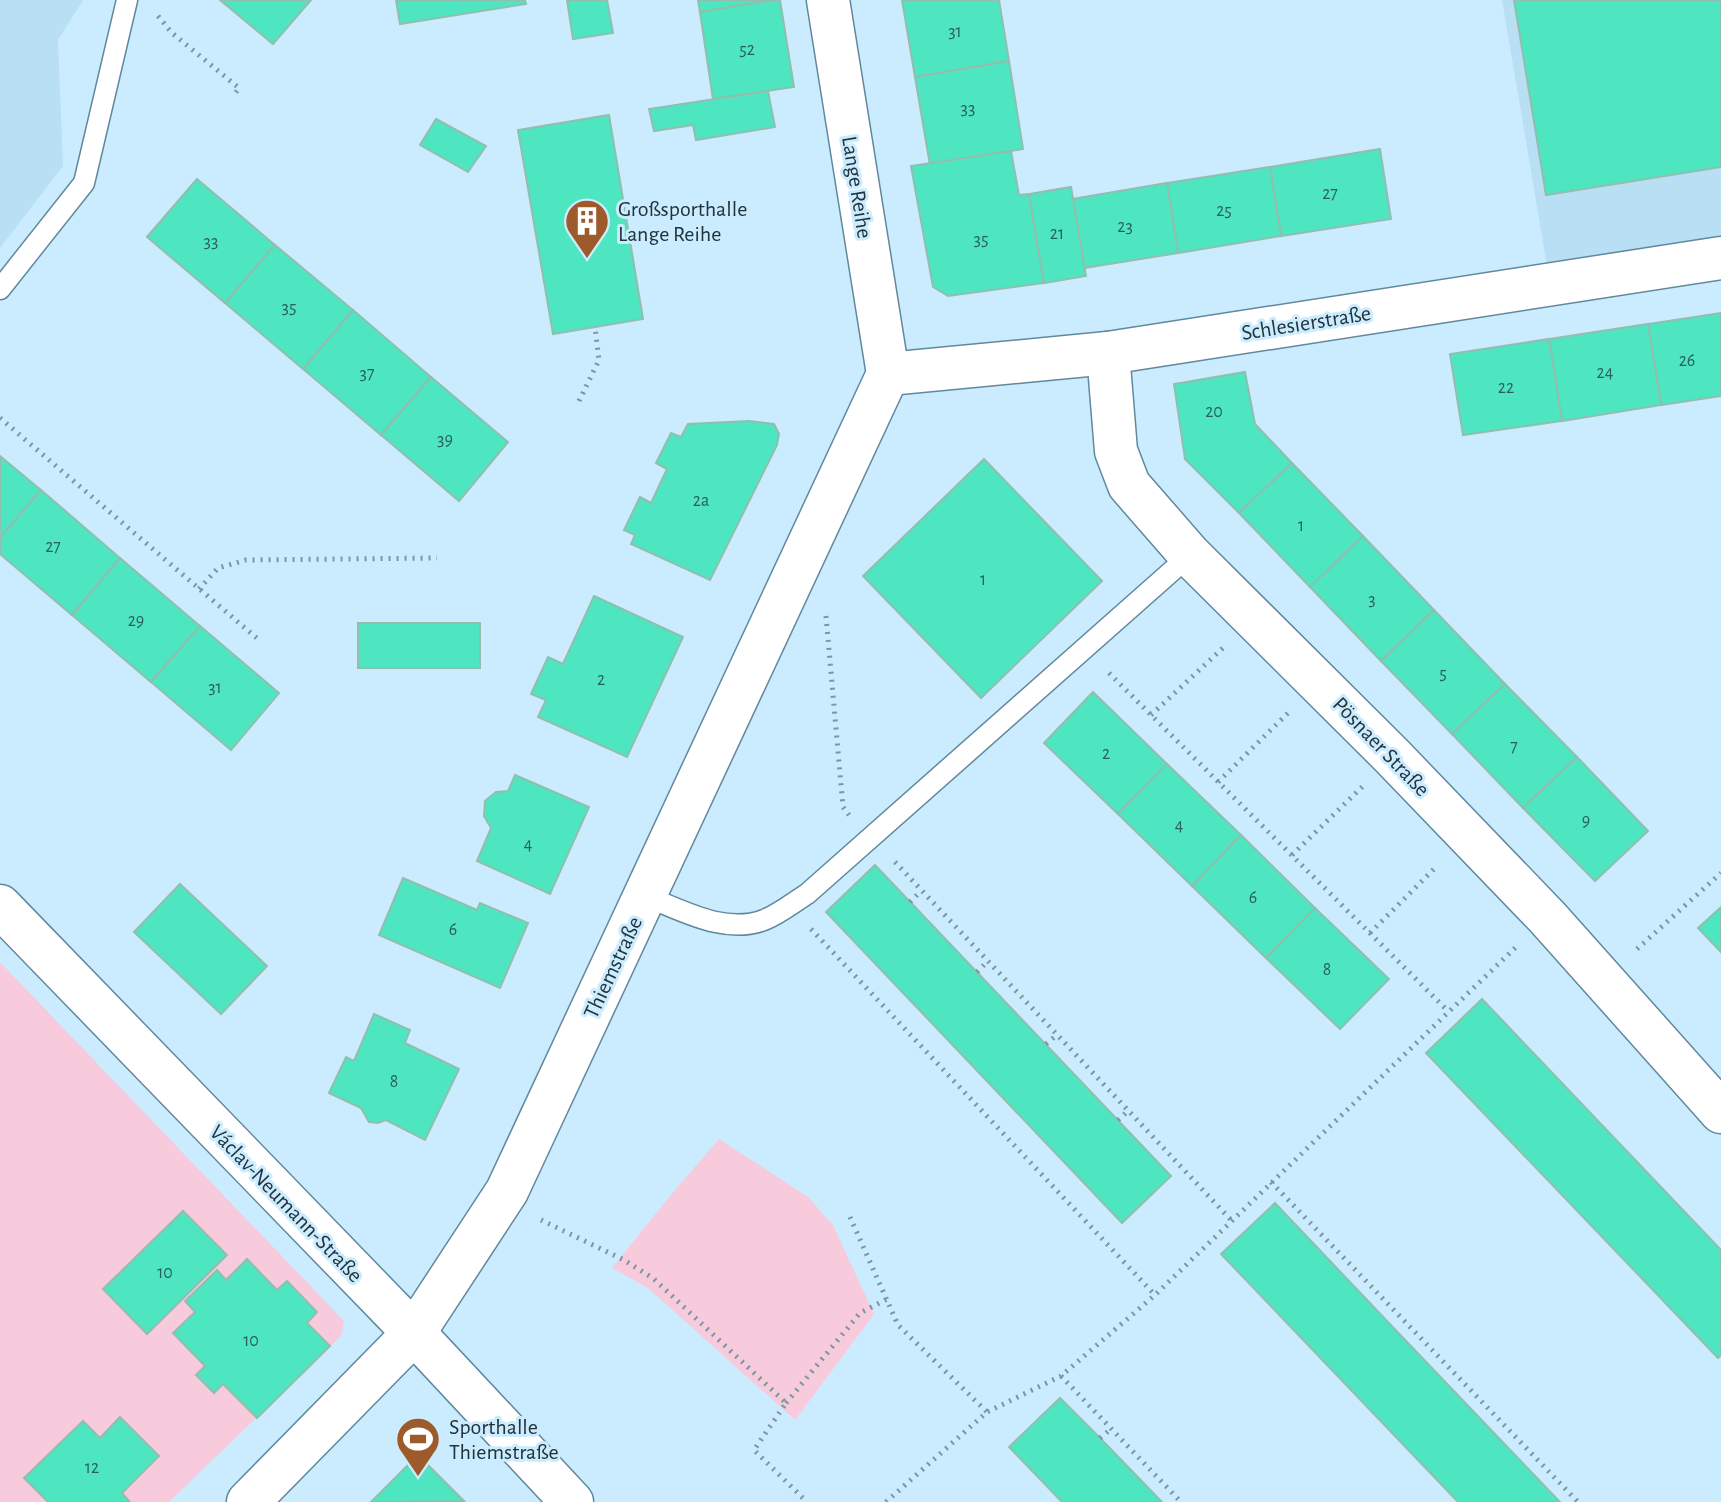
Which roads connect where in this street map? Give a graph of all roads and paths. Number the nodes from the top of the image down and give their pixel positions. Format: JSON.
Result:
{"nodes":[{"id":1,"x":127,"y":0,"type":"edge"},
{"id":2,"x":828,"y":0,"type":"edge"},
{"id":3,"x":172,"y":33,"type":"dead end"},
{"id":4,"x":233,"y":96,"type":"dead end"},
{"id":5,"x":1721,"y":258,"type":"edge"},
{"id":6,"x":0,"y":289,"type":"edge"},
{"id":7,"x":595,"y":327,"type":"dead end"},
{"id":8,"x":1108,"y":353,"type":"junction"},
{"id":9,"x":888,"y":374,"type":"junction"},
{"id":10,"x":579,"y":401,"type":"dead end"},
{"id":11,"x":0,"y":418,"type":"edge"},
{"id":12,"x":1190,"y":555,"type":"junction"},
{"id":13,"x":437,"y":558,"type":"dead end"},
{"id":14,"x":199,"y":589,"type":"junction"},
{"id":15,"x":824,"y":603,"type":"dead end"},
{"id":16,"x":1254,"y":619,"type":"junction"},
{"id":17,"x":259,"y":640,"type":"dead end"},
{"id":18,"x":1066,"y":665,"type":"junction"},
{"id":19,"x":1319,"y":682,"type":"junction"},
{"id":20,"x":1151,"y":715,"type":"junction"},
{"id":21,"x":1393,"y":757,"type":"junction"},
{"id":22,"x":1218,"y":782,"type":"junction"},
{"id":23,"x":1469,"y":835,"type":"junction"},
{"id":24,"x":872,"y":838,"type":"junction"},
{"id":25,"x":1292,"y":855,"type":"junction"},
{"id":26,"x":1721,"y":873,"type":"edge"},
{"id":27,"x":921,"y":891,"type":"junction"},
{"id":28,"x":645,"y":896,"type":"junction"},
{"id":29,"x":910,"y":902,"type":"dead end"},
{"id":30,"x":788,"y":905,"type":"junction"},
{"id":31,"x":0,"y":906,"type":"edge"},
{"id":32,"x":1547,"y":917,"type":"junction"},
{"id":33,"x":1370,"y":933,"type":"junction"},
{"id":34,"x":987,"y":962,"type":"junction"},
{"id":35,"x":977,"y":972,"type":"dead end"},
{"id":36,"x":1603,"y":979,"type":"junction"},
{"id":37,"x":1448,"y":1011,"type":"junction"},
{"id":38,"x":1057,"y":1035,"type":"junction"},
{"id":39,"x":1046,"y":1044,"type":"dead end"},
{"id":40,"x":1129,"y":1110,"type":"junction"},
{"id":41,"x":1721,"y":1112,"type":"edge"},
{"id":42,"x":1118,"y":1120,"type":"dead end"},
{"id":43,"x":1271,"y":1182,"type":"junction"},
{"id":44,"x":501,"y":1201,"type":"junction"},
{"id":45,"x":850,"y":1217,"type":"dead end"},
{"id":46,"x":1231,"y":1220,"type":"junction"},
{"id":47,"x":1155,"y":1295,"type":"junction"},
{"id":48,"x":887,"y":1299,"type":"junction"},
{"id":49,"x":414,"y":1333,"type":"junction"},
{"id":50,"x":1061,"y":1376,"type":"junction"},
{"id":51,"x":786,"y":1403,"type":"junction"},
{"id":52,"x":987,"y":1412,"type":"junction"},
{"id":53,"x":1111,"y":1429,"type":"junction"},
{"id":54,"x":1100,"y":1438,"type":"dead end"},
{"id":55,"x":248,"y":1502,"type":"edge"},
{"id":56,"x":572,"y":1502,"type":"edge"},
{"id":57,"x":807,"y":1502,"type":"edge"},
{"id":58,"x":886,"y":1502,"type":"edge"},
{"id":59,"x":1181,"y":1502,"type":"edge"},
{"id":60,"x":1578,"y":1502,"type":"edge"}],
"edges":[{"from":1,"to":6,"type":"lane"},
{"from":2,"to":9,"type":"street","name":"Lange Reihe"},
{"from":3,"to":4,"type":"path"},
{"from":5,"to":8,"type":"street","name":"Schlesierstraße"},
{"from":7,"to":10,"type":"path"},
{"from":8,"to":9,"type":"street","name":"Schlesierstraße"},
{"from":8,"to":12,"type":"street","name":"Pösnaer Straße"},
{"from":9,"to":28,"type":"street","name":"Thiemstraße"},
{"from":11,"to":14,"type":"path"},
{"from":12,"to":16,"type":"street","name":"Pösnaer Straße"},
{"from":12,"to":18,"type":"lane"},
{"from":13,"to":14,"type":"path"},
{"from":14,"to":17,"type":"path"},
{"from":15,"to":24,"type":"path"},
{"from":16,"to":19,"type":"street","name":"Pösnaer Straße"},
{"from":16,"to":20,"type":"path"},
{"from":18,"to":20,"type":"path"},
{"from":18,"to":24,"type":"lane"},
{"from":19,"to":21,"type":"street","name":"Pösnaer Straße"},
{"from":19,"to":22,"type":"path"},
{"from":20,"to":22,"type":"path"},
{"from":21,"to":23,"type":"street","name":"Pösnaer Straße"},
{"from":21,"to":25,"type":"path"},
{"from":22,"to":25,"type":"path"},
{"from":23,"to":32,"type":"street","name":"Pösnaer Straße"},
{"from":23,"to":33,"type":"path"},
{"from":24,"to":27,"type":"path"},
{"from":24,"to":30,"type":"lane"},
{"from":25,"to":33,"type":"path"},
{"from":26,"to":36,"type":"path"},
{"from":27,"to":29,"type":"path"},
{"from":27,"to":34,"type":"path"},
{"from":28,"to":30,"type":"lane"},
{"from":28,"to":44,"type":"street","name":"Thiemstraße"},
{"from":30,"to":47,"type":"path"},
{"from":31,"to":49,"type":"street","name":"Václav-Neumann-Straße"},
{"from":32,"to":36,"type":"street","name":"Pösnaer Straße"},
{"from":32,"to":37,"type":"path"},
{"from":33,"to":37,"type":"path"},
{"from":34,"to":35,"type":"path"},
{"from":34,"to":38,"type":"path"},
{"from":36,"to":41,"type":"street","name":"Pösnaer Straße"},
{"from":37,"to":43,"type":"path"},
{"from":38,"to":39,"type":"path"},
{"from":38,"to":40,"type":"path"},
{"from":40,"to":42,"type":"path"},
{"from":40,"to":46,"type":"path"},
{"from":43,"to":46,"type":"path"},
{"from":43,"to":60,"type":"path"},
{"from":44,"to":49,"type":"street","name":"Thiemstraße"},
{"from":44,"to":51,"type":"path"},
{"from":45,"to":48,"type":"path"},
{"from":46,"to":47,"type":"path"},
{"from":47,"to":50,"type":"path"},
{"from":48,"to":51,"type":"path"},
{"from":48,"to":52,"type":"path"},
{"from":49,"to":55,"type":"street","name":"Thiemstraße"},
{"from":49,"to":56,"type":"street","name":"Václav-Neumann-Straße"},
{"from":50,"to":52,"type":"path"},
{"from":50,"to":53,"type":"path"},
{"from":51,"to":57,"type":"path"},
{"from":52,"to":58,"type":"path"},
{"from":53,"to":54,"type":"path"},
{"from":53,"to":59,"type":"path"}]}
